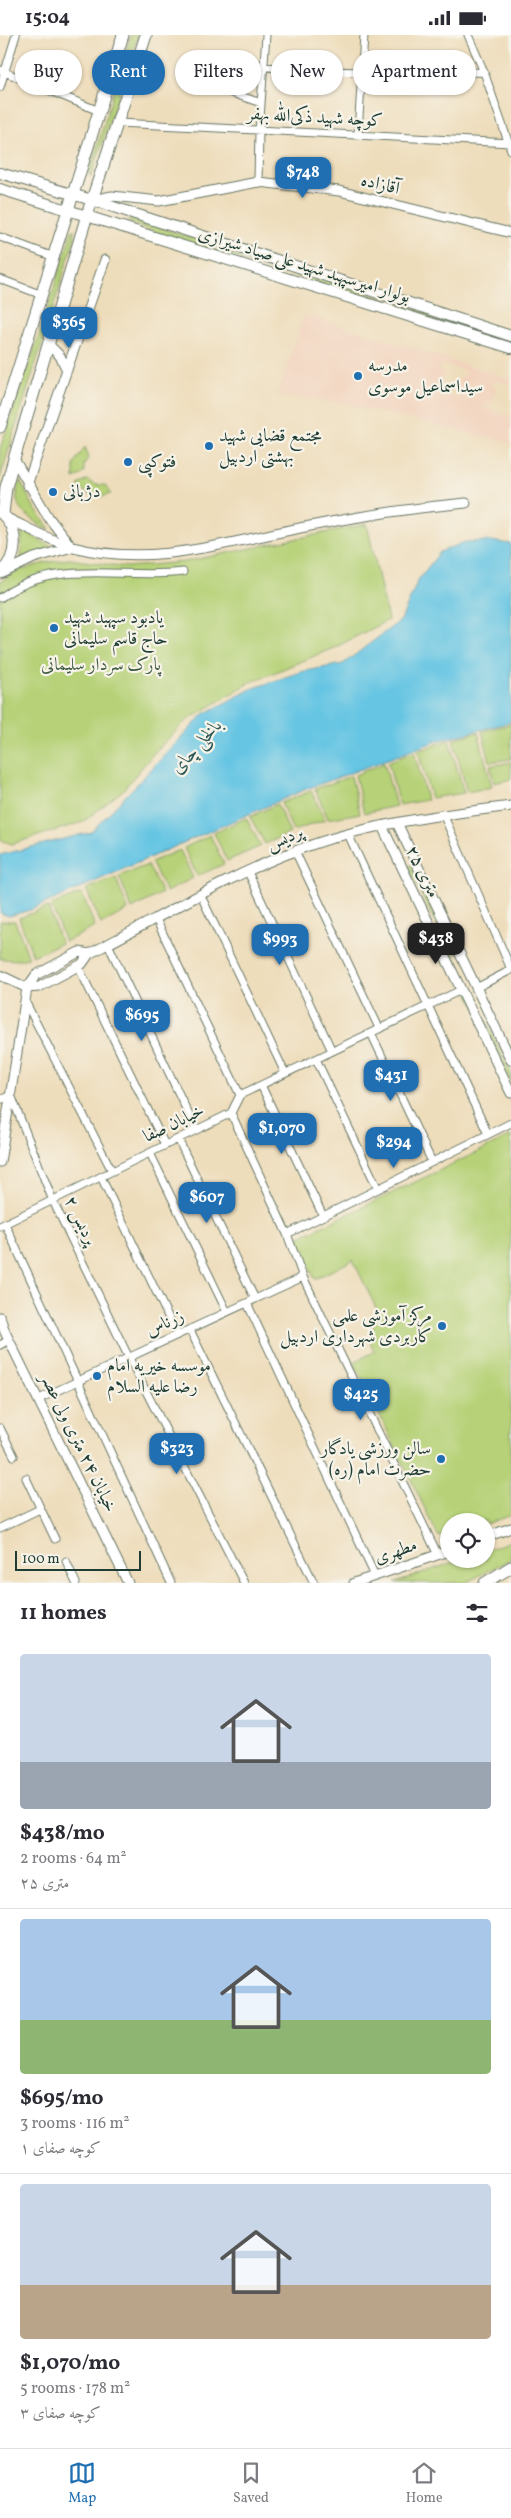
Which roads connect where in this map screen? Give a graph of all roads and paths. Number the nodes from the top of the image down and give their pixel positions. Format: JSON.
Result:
{"nodes":[{"id":1,"x":16,"y":35,"type":"edge"},
{"id":2,"x":123,"y":35,"type":"edge"},
{"id":3,"x":146,"y":35,"type":"edge"},
{"id":4,"x":266,"y":35,"type":"edge"},
{"id":5,"x":364,"y":35,"type":"edge"},
{"id":6,"x":468,"y":35,"type":"edge"},
{"id":7,"x":363,"y":50,"type":"edge"},
{"id":8,"x":261,"y":67,"type":"edge"},
{"id":9,"x":264,"y":67,"type":"junction"},
{"id":10,"x":2,"y":71,"type":"edge"},
{"id":11,"x":353,"y":72,"type":"edge"},
{"id":12,"x":476,"y":72,"type":"edge"},
{"id":13,"x":484,"y":72,"type":"junction"},
{"id":14,"x":0,"y":87,"type":"edge"},
{"id":15,"x":238,"y":95,"type":"edge"},
{"id":16,"x":361,"y":95,"type":"edge"},
{"id":17,"x":261,"y":103,"type":"junction"},
{"id":18,"x":99,"y":111,"type":"junction"},
{"id":19,"x":118,"y":123,"type":"junction"},
{"id":20,"x":259,"y":131,"type":"junction"},
{"id":21,"x":358,"y":134,"type":"junction"},
{"id":22,"x":510,"y":145,"type":"edge"},
{"id":23,"x":0,"y":173,"type":"edge"},
{"id":24,"x":258,"y":182,"type":"junction"},
{"id":25,"x":0,"y":189,"type":"edge"},
{"id":26,"x":73,"y":195,"type":"junction"},
{"id":27,"x":92,"y":200,"type":"junction"},
{"id":28,"x":69,"y":210,"type":"junction"},
{"id":29,"x":87,"y":215,"type":"junction"},
{"id":30,"x":511,"y":233,"type":"edge"},
{"id":31,"x":0,"y":237,"type":"edge"},
{"id":32,"x":54,"y":257,"type":"junction"},
{"id":33,"x":105,"y":260,"type":"dead end"},
{"id":34,"x":0,"y":279,"type":"edge"},
{"id":35,"x":42,"y":295,"type":"junction"},
{"id":36,"x":511,"y":336,"type":"edge"},
{"id":37,"x":49,"y":345,"type":"junction"},
{"id":38,"x":511,"y":348,"type":"edge"},
{"id":39,"x":67,"y":370,"type":"junction"},
{"id":40,"x":0,"y":427,"type":"edge"},
{"id":41,"x":14,"y":459,"type":"junction"},
{"id":42,"x":27,"y":485,"type":"junction"},
{"id":43,"x":466,"y":503,"type":"dead end"},
{"id":44,"x":3,"y":515,"type":"edge"},
{"id":45,"x":72,"y":547,"type":"junction"},
{"id":46,"x":183,"y":572,"type":"dead end"},
{"id":47,"x":0,"y":574,"type":"edge"},
{"id":48,"x":0,"y":598,"type":"edge"},
{"id":49,"x":511,"y":806,"type":"edge"},
{"id":50,"x":443,"y":814,"type":"junction"},
{"id":51,"x":396,"y":823,"type":"junction"},
{"id":52,"x":382,"y":826,"type":"junction"},
{"id":53,"x":348,"y":834,"type":"junction"},
{"id":54,"x":295,"y":851,"type":"junction"},
{"id":55,"x":248,"y":872,"type":"junction"},
{"id":56,"x":201,"y":896,"type":"junction"},
{"id":57,"x":156,"y":919,"type":"junction"},
{"id":58,"x":108,"y":944,"type":"junction"},
{"id":59,"x":89,"y":954,"type":"junction"},
{"id":60,"x":78,"y":966,"type":"junction"},
{"id":61,"x":511,"y":970,"type":"edge"},
{"id":62,"x":0,"y":975,"type":"edge"},
{"id":63,"x":27,"y":988,"type":"junction"},
{"id":64,"x":476,"y":988,"type":"junction"},
{"id":65,"x":461,"y":990,"type":"junction"},
{"id":66,"x":25,"y":1001,"type":"junction"},
{"id":67,"x":427,"y":1006,"type":"junction"},
{"id":68,"x":380,"y":1028,"type":"junction"},
{"id":69,"x":371,"y":1033,"type":"junction"},
{"id":70,"x":332,"y":1051,"type":"junction"},
{"id":71,"x":316,"y":1059,"type":"junction"},
{"id":72,"x":511,"y":1060,"type":"edge"},
{"id":73,"x":285,"y":1073,"type":"junction"},
{"id":74,"x":261,"y":1085,"type":"junction"},
{"id":75,"x":511,"y":1093,"type":"edge"},
{"id":76,"x":11,"y":1095,"type":"junction"},
{"id":77,"x":240,"y":1095,"type":"junction"},
{"id":78,"x":0,"y":1099,"type":"edge"},
{"id":79,"x":230,"y":1113,"type":"junction"},
{"id":80,"x":511,"y":1123,"type":"edge"},
{"id":81,"x":196,"y":1130,"type":"junction"},
{"id":82,"x":488,"y":1134,"type":"junction"},
{"id":83,"x":178,"y":1139,"type":"junction"},
{"id":84,"x":165,"y":1145,"type":"junction"},
{"id":85,"x":150,"y":1153,"type":"junction"},
{"id":86,"x":0,"y":1162,"type":"edge"},
{"id":87,"x":432,"y":1162,"type":"junction"},
{"id":88,"x":112,"y":1171,"type":"junction"},
{"id":89,"x":101,"y":1177,"type":"junction"},
{"id":90,"x":378,"y":1189,"type":"junction"},
{"id":91,"x":53,"y":1201,"type":"junction"},
{"id":92,"x":323,"y":1216,"type":"junction"},
{"id":93,"x":3,"y":1225,"type":"edge"},
{"id":94,"x":287,"y":1234,"type":"junction"},
{"id":95,"x":303,"y":1277,"type":"junction"},
{"id":96,"x":256,"y":1299,"type":"junction"},
{"id":97,"x":247,"y":1303,"type":"junction"},
{"id":98,"x":227,"y":1312,"type":"junction"},
{"id":99,"x":0,"y":1317,"type":"edge"},
{"id":100,"x":190,"y":1329,"type":"junction"},
{"id":101,"x":177,"y":1335,"type":"junction"},
{"id":102,"x":9,"y":1340,"type":"junction"},
{"id":103,"x":0,"y":1345,"type":"edge"},
{"id":104,"x":129,"y":1358,"type":"junction"},
{"id":105,"x":76,"y":1382,"type":"junction"},
{"id":106,"x":39,"y":1399,"type":"junction"},
{"id":107,"x":0,"y":1428,"type":"edge"},
{"id":108,"x":14,"y":1456,"type":"dead end"},
{"id":109,"x":26,"y":1478,"type":"dead end"},
{"id":110,"x":40,"y":1509,"type":"junction"},
{"id":111,"x":511,"y":1528,"type":"edge"},
{"id":112,"x":0,"y":1529,"type":"edge"},
{"id":113,"x":495,"y":1534,"type":"edge"},
{"id":114,"x":54,"y":1539,"type":"dead end"},
{"id":115,"x":438,"y":1555,"type":"joint"},
{"id":116,"x":66,"y":1561,"type":"dead end"},
{"id":117,"x":511,"y":1567,"type":"edge"},
{"id":118,"x":511,"y":1575,"type":"edge"},
{"id":119,"x":375,"y":1576,"type":"junction"},
{"id":120,"x":76,"y":1583,"type":"edge"},
{"id":121,"x":128,"y":1583,"type":"edge"},
{"id":122,"x":171,"y":1583,"type":"edge"},
{"id":123,"x":244,"y":1583,"type":"edge"},
{"id":124,"x":314,"y":1583,"type":"edge"},
{"id":125,"x":354,"y":1583,"type":"edge"},
{"id":126,"x":486,"y":1583,"type":"edge"}],
"edges":[{"from":1,"to":10,"type":"street"},
{"from":2,"to":18,"type":"main road"},
{"from":3,"to":19,"type":"main road"},
{"from":4,"to":9,"type":"street"},
{"from":5,"to":7,"type":"street"},
{"from":6,"to":13,"type":"street"},
{"from":8,"to":9,"type":"street"},
{"from":9,"to":11,"type":"street"},
{"from":9,"to":17,"type":"street"},
{"from":10,"to":14,"type":"street"},
{"from":10,"to":18,"type":"street"},
{"from":12,"to":13,"type":"street"},
{"from":13,"to":22,"type":"street"},
{"from":15,"to":17,"type":"street"},
{"from":16,"to":21,"type":"street"},
{"from":17,"to":20,"type":"street"},
{"from":18,"to":26,"type":"main road"},
{"from":19,"to":20,"type":"street","name":"کوچه شهید ذکی‌الله بهفر"},
{"from":19,"to":27,"type":"main road"},
{"from":20,"to":21,"type":"street","name":"کوچه شهید ذکی‌الله بهفر"},
{"from":20,"to":24,"type":"street"},
{"from":21,"to":22,"type":"street","name":"کوچه شهید ذکی‌الله بهفر"},
{"from":23,"to":26,"type":"main road","name":"بولوار امیرسپهبد شهید علی صیاد شیرازی"},
{"from":24,"to":27,"type":"street","name":"آقازاده"},
{"from":24,"to":30,"type":"street","name":"آقازاده"},
{"from":25,"to":28,"type":"main road","name":"بولوار امیرسپهبد شهید علی صیاد شیرازی"},
{"from":26,"to":27,"type":"main road","name":"بولوار امیرسپهبد شهید علی صیاد شیرازی"},
{"from":26,"to":28,"type":"main road"},
{"from":27,"to":29,"type":"main road"},
{"from":27,"to":36,"type":"main road","name":"بولوار امیرسپهبد شهید علی صیاد شیرازی"},
{"from":28,"to":29,"type":"main road","name":"بولوار امیرسپهبد شهید علی صیاد شیرازی"},
{"from":28,"to":32,"type":"main road"},
{"from":29,"to":37,"type":"main road"},
{"from":29,"to":38,"type":"main road","name":"بولوار امیرسپهبد شهید علی صیاد شیرازی"},
{"from":31,"to":32,"type":"street"},
{"from":32,"to":35,"type":"main road"},
{"from":33,"to":39,"type":"street"},
{"from":34,"to":35,"type":"street"},
{"from":35,"to":40,"type":"main road"},
{"from":37,"to":39,"type":"street"},
{"from":37,"to":41,"type":"main road"},
{"from":39,"to":42,"type":"street"},
{"from":41,"to":42,"type":"street"},
{"from":41,"to":44,"type":"main road"},
{"from":42,"to":45,"type":"street"},
{"from":43,"to":45,"type":"street"},
{"from":44,"to":45,"type":"street"},
{"from":44,"to":47,"type":"main road"},
{"from":45,"to":47,"type":"street"},
{"from":46,"to":48,"type":"street"},
{"from":49,"to":50,"type":"street","name":"پردیس"},
{"from":50,"to":51,"type":"street","name":"پردیس"},
{"from":50,"to":61,"type":"street"},
{"from":51,"to":52,"type":"street","name":"پردیس"},
{"from":51,"to":64,"type":"street","name":"۲۵ متری"},
{"from":52,"to":53,"type":"street","name":"پردیس"},
{"from":52,"to":65,"type":"street","name":"۲۵ متری"},
{"from":53,"to":54,"type":"street","name":"پردیس"},
{"from":53,"to":67,"type":"street"},
{"from":54,"to":55,"type":"street","name":"پردیس"},
{"from":54,"to":68,"type":"street"},
{"from":55,"to":56,"type":"street","name":"پردیس"},
{"from":55,"to":70,"type":"street"},
{"from":56,"to":57,"type":"street","name":"پردیس"},
{"from":56,"to":73,"type":"street"},
{"from":57,"to":58,"type":"street","name":"پردیس"},
{"from":57,"to":77,"type":"street"},
{"from":58,"to":59,"type":"street","name":"پردیس"},
{"from":58,"to":81,"type":"street"},
{"from":59,"to":60,"type":"street","name":"پردیس"},
{"from":59,"to":63,"type":"street","name":"پردیس"},
{"from":60,"to":63,"type":"street","name":"پردیس"},
{"from":60,"to":84,"type":"street"},
{"from":61,"to":64,"type":"street"},
{"from":62,"to":63,"type":"street"},
{"from":63,"to":66,"type":"street"},
{"from":64,"to":72,"type":"street","name":"۲۵ متری"},
{"from":65,"to":67,"type":"street"},
{"from":65,"to":75,"type":"street","name":"۲۵ متری"},
{"from":66,"to":76,"type":"street"},
{"from":66,"to":88,"type":"street"},
{"from":67,"to":68,"type":"street"},
{"from":67,"to":82,"type":"street"},
{"from":68,"to":69,"type":"street"},
{"from":69,"to":70,"type":"street"},
{"from":69,"to":87,"type":"street"},
{"from":70,"to":71,"type":"street"},
{"from":71,"to":73,"type":"street"},
{"from":71,"to":90,"type":"street"},
{"from":73,"to":74,"type":"street"},
{"from":74,"to":77,"type":"street"},
{"from":74,"to":92,"type":"street"},
{"from":76,"to":78,"type":"street"},
{"from":76,"to":86,"type":"street"},
{"from":76,"to":91,"type":"street","name":"پردیس ۲"},
{"from":77,"to":79,"type":"street","name":"خیابان صفا"},
{"from":79,"to":81,"type":"street","name":"خیابان صفا"},
{"from":79,"to":94,"type":"street"},
{"from":80,"to":82,"type":"street"},
{"from":81,"to":83,"type":"street","name":"خیابان صفا"},
{"from":82,"to":87,"type":"street"},
{"from":83,"to":84,"type":"street","name":"خیابان صفا"},
{"from":83,"to":96,"type":"street"},
{"from":84,"to":85,"type":"street","name":"خیابان صفا"},
{"from":85,"to":88,"type":"street","name":"خیابان صفا"},
{"from":85,"to":98,"type":"street"},
{"from":87,"to":90,"type":"street"},
{"from":88,"to":89,"type":"street","name":"خیابان صفا"},
{"from":89,"to":91,"type":"street","name":"خیابان صفا"},
{"from":89,"to":101,"type":"street"},
{"from":90,"to":92,"type":"street"},
{"from":91,"to":93,"type":"street","name":"خیابان صفا"},
{"from":91,"to":104,"type":"street","name":"پردیس ۲"},
{"from":92,"to":94,"type":"street"},
{"from":93,"to":105,"type":"street"},
{"from":94,"to":95,"type":"street"},
{"from":95,"to":96,"type":"street","name":"زرناس"},
{"from":95,"to":115,"type":"street"},
{"from":96,"to":97,"type":"street","name":"زرناس"},
{"from":97,"to":98,"type":"street","name":"زرناس"},
{"from":97,"to":119,"type":"street"},
{"from":98,"to":100,"type":"street","name":"زرناس"},
{"from":99,"to":102,"type":"street","name":"خیابان ۲۴ متری ولی عصر"},
{"from":100,"to":101,"type":"street","name":"زرناس"},
{"from":100,"to":124,"type":"street"},
{"from":101,"to":104,"type":"street","name":"زرناس"},
{"from":102,"to":103,"type":"street"},
{"from":102,"to":106,"type":"street","name":"خیابان ۲۴ متری ولی عصر"},
{"from":104,"to":105,"type":"street","name":"زرناس"},
{"from":104,"to":123,"type":"street","name":"پردیس ۲"},
{"from":105,"to":106,"type":"street","name":"زرناس"},
{"from":105,"to":122,"type":"street"},
{"from":106,"to":121,"type":"street","name":"خیابان ۲۴ متری ولی عصر"},
{"from":107,"to":108,"type":"street"},
{"from":109,"to":110,"type":"street"},
{"from":110,"to":112,"type":"street"},
{"from":110,"to":114,"type":"street"},
{"from":111,"to":113,"type":"street"},
{"from":115,"to":119,"type":"street","name":"مطهری"},
{"from":116,"to":120,"type":"street"},
{"from":117,"to":126,"type":"main road"},
{"from":118,"to":126,"type":"main road"},
{"from":119,"to":125,"type":"street","name":"مطهری"}]}
